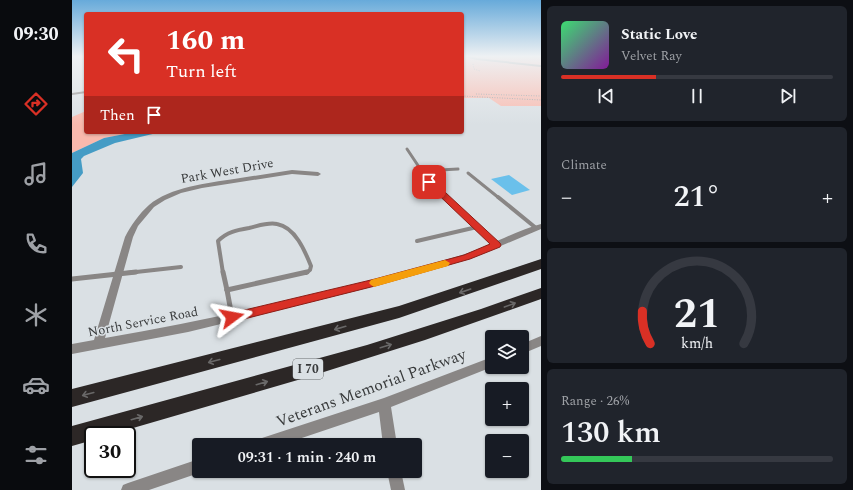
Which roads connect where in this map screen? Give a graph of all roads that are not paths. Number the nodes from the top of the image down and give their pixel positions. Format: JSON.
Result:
{"nodes":[{"id":1,"x":84,"y":92,"type":"edge"},
{"id":2,"x":72,"y":94,"type":"edge"},
{"id":3,"x":407,"y":149,"type":"dead end"},
{"id":4,"x":458,"y":169,"type":"dead end"},
{"id":5,"x":422,"y":171,"type":"junction"},
{"id":6,"x":468,"y":173,"type":"dead end"},
{"id":7,"x":318,"y":174,"type":"dead end"},
{"id":8,"x":478,"y":227,"type":"junction"},
{"id":9,"x":539,"y":227,"type":"edge"},
{"id":10,"x":417,"y":241,"type":"dead end"},
{"id":11,"x":496,"y":245,"type":"junction"},
{"id":12,"x":541,"y":264,"type":"edge"},
{"id":13,"x":181,"y":267,"type":"dead end"},
{"id":14,"x":118,"y":274,"type":"junction"},
{"id":15,"x":72,"y":278,"type":"edge"},
{"id":16,"x":226,"y":290,"type":"junction"},
{"id":17,"x":541,"y":293,"type":"edge"},
{"id":18,"x":232,"y":317,"type":"junction"},
{"id":19,"x":541,"y":341,"type":"edge"},
{"id":20,"x":98,"y":344,"type":"junction"},
{"id":21,"x":529,"y":346,"type":"edge"},
{"id":22,"x":72,"y":349,"type":"edge"},
{"id":23,"x":485,"y":365,"type":"edge"},
{"id":24,"x":72,"y":398,"type":"edge"},
{"id":25,"x":384,"y":404,"type":"junction"},
{"id":26,"x":72,"y":436,"type":"edge"},
{"id":27,"x":283,"y":438,"type":"edge"},
{"id":28,"x":389,"y":438,"type":"edge"},
{"id":29,"x":192,"y":468,"type":"edge"},
{"id":30,"x":395,"y":478,"type":"edge"},
{"id":31,"x":128,"y":490,"type":"edge"},
{"id":32,"x":398,"y":490,"type":"edge"}],
"edges":[{"from":1,"to":2,"type":"street"},
{"from":3,"to":5,"type":"lane"},
{"from":4,"to":5,"type":"lane"},
{"from":5,"to":8,"type":"lane"},
{"from":6,"to":9,"type":"lane"},
{"from":7,"to":14,"type":"street","name":"Park West Drive"},
{"from":8,"to":10,"type":"lane"},
{"from":8,"to":11,"type":"lane"},
{"from":9,"to":11,"type":"street","name":"North Service Road"},
{"from":11,"to":18,"type":"street","name":"North Service Road"},
{"from":12,"to":24,"type":"highway","number":"I 70","one_way":true},
{"from":13,"to":14,"type":"lane"},
{"from":14,"to":15,"type":"lane"},
{"from":14,"to":20,"type":"street","name":"Park West Drive"},
{"from":16,"to":16,"type":"lane"},
{"from":16,"to":18,"type":"lane"},
{"from":26,"to":17,"type":"highway","number":"I 70","one_way":true},
{"from":18,"to":20,"type":"street","name":"North Service Road"},
{"from":19,"to":21,"type":"street"},
{"from":20,"to":22,"type":"street","name":"North Service Road"},
{"from":23,"to":25,"type":"street","name":"Veterans Memorial Parkway"},
{"from":25,"to":27,"type":"street","name":"Veterans Memorial Parkway"},
{"from":25,"to":28,"type":"street"},
{"from":29,"to":31,"type":"street"},
{"from":30,"to":32,"type":"street"}]}
